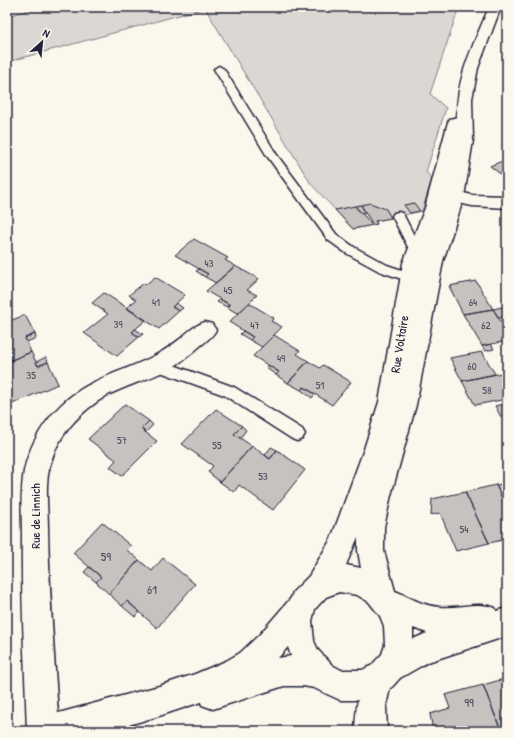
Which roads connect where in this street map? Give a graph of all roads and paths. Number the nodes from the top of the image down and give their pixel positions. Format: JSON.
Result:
{"nodes":[{"id":1,"x":495,"y":7,"type":"edge"},
{"id":2,"x":478,"y":14,"type":"dead end"},
{"id":3,"x":471,"y":68,"type":"junction"},
{"id":4,"x":219,"y":69,"type":"dead end"},
{"id":5,"x":446,"y":195,"type":"junction"},
{"id":6,"x":507,"y":202,"type":"edge"},
{"id":7,"x":398,"y":216,"type":"dead end"},
{"id":8,"x":417,"y":253,"type":"junction"},
{"id":9,"x":410,"y":277,"type":"junction"},
{"id":10,"x":205,"y":330,"type":"dead end"},
{"id":11,"x":158,"y":365,"type":"junction"},
{"id":12,"x":298,"y":434,"type":"dead end"},
{"id":13,"x":319,"y":585,"type":"junction"},
{"id":14,"x":385,"y":597,"type":"junction"},
{"id":15,"x":301,"y":607,"type":"junction"},
{"id":16,"x":507,"y":614,"type":"edge"},
{"id":17,"x":507,"y":622,"type":"edge"},
{"id":18,"x":383,"y":673,"type":"junction"},
{"id":19,"x":319,"y":674,"type":"junction"},
{"id":20,"x":168,"y":699,"type":"junction"},
{"id":21,"x":43,"y":731,"type":"edge"},
{"id":22,"x":50,"y":731,"type":"edge"},
{"id":23,"x":371,"y":731,"type":"edge"}],
"edges":[{"from":1,"to":3,"type":"street","name":"Rue Voltaire"},
{"from":2,"to":3,"type":"street","name":"Rue Voltaire"},
{"from":3,"to":5,"type":"street","name":"Rue Voltaire"},
{"from":4,"to":9,"type":"lane"},
{"from":5,"to":6,"type":"street"},
{"from":5,"to":8,"type":"street","name":"Rue Voltaire"},
{"from":5,"to":14,"type":"street","name":"Rue Voltaire"},
{"from":7,"to":8,"type":"lane"},
{"from":8,"to":9,"type":"street","name":"Rue Voltaire"},
{"from":9,"to":13,"type":"street","name":"Rue Voltaire"},
{"from":10,"to":11,"type":"street","name":"Rue de Linnich"},
{"from":11,"to":12,"type":"lane"},
{"from":11,"to":21,"type":"street","name":"Rue de Linnich"},
{"from":13,"to":14,"type":"street"},
{"from":13,"to":15,"type":"street"},
{"from":14,"to":16,"type":"street"},
{"from":14,"to":18,"type":"street"},
{"from":15,"to":19,"type":"street"},
{"from":15,"to":20,"type":"street"},
{"from":17,"to":18,"type":"street"},
{"from":18,"to":19,"type":"street"},
{"from":18,"to":23,"type":"street"},
{"from":19,"to":20,"type":"street"},
{"from":20,"to":22,"type":"street"}]}
